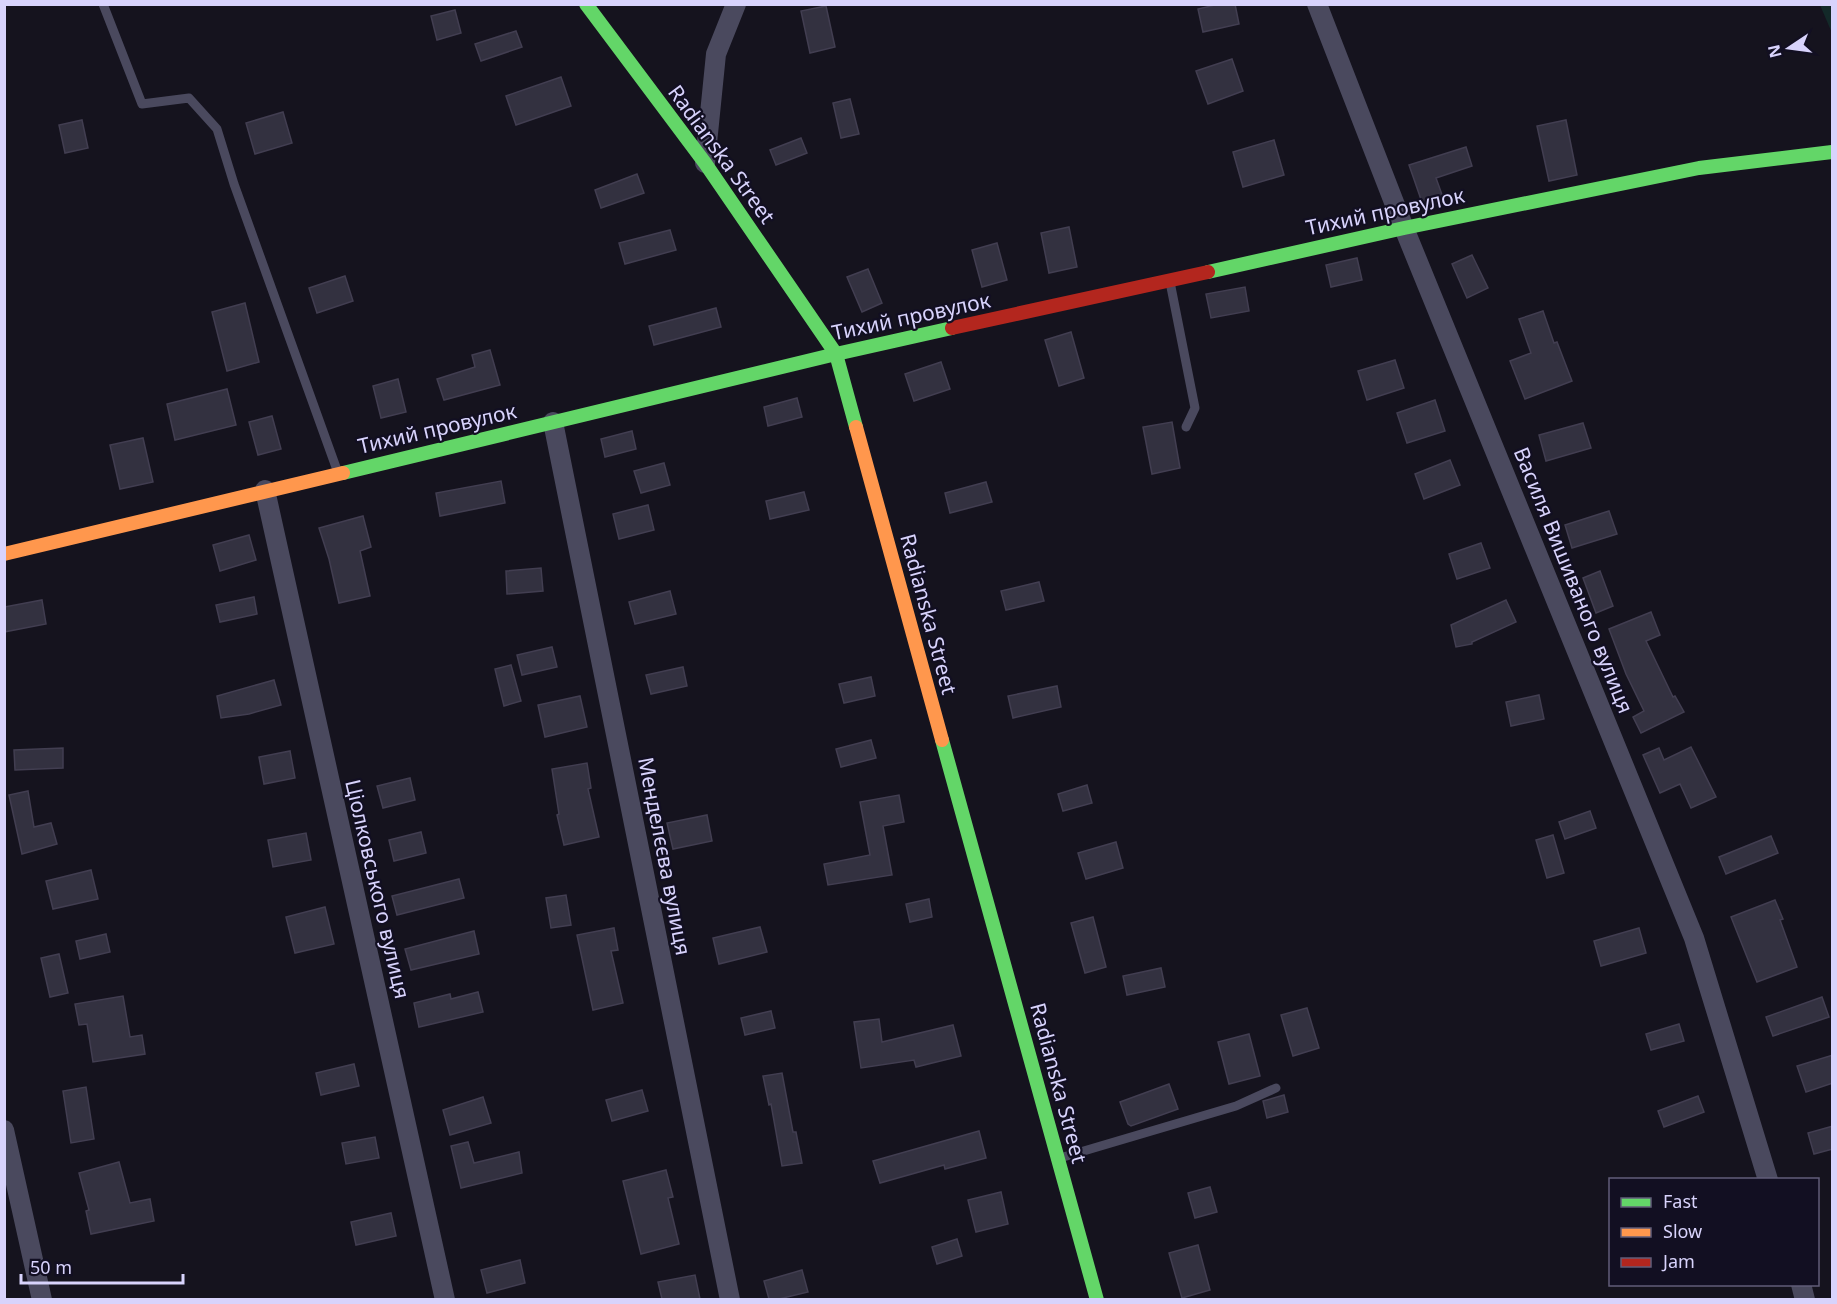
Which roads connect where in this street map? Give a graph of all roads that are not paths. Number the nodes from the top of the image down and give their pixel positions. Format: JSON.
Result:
{"nodes":[{"id":1,"x":103,"y":4,"type":"edge"},
{"id":2,"x":586,"y":4,"type":"edge"},
{"id":3,"x":736,"y":4,"type":"edge"},
{"id":4,"x":1317,"y":4,"type":"edge"},
{"id":5,"x":1833,"y":152,"type":"edge"},
{"id":6,"x":705,"y":163,"type":"junction"},
{"id":7,"x":1404,"y":228,"type":"junction"},
{"id":8,"x":1170,"y":280,"type":"junction"},
{"id":9,"x":836,"y":354,"type":"junction"},
{"id":10,"x":553,"y":422,"type":"junction"},
{"id":11,"x":1186,"y":427,"type":"dead end"},
{"id":12,"x":337,"y":472,"type":"junction"},
{"id":13,"x":265,"y":490,"type":"junction"},
{"id":14,"x":4,"y":554,"type":"edge"},
{"id":15,"x":1276,"y":1088,"type":"dead end"},
{"id":16,"x":4,"y":1130,"type":"edge"},
{"id":17,"x":1058,"y":1159,"type":"junction"},
{"id":18,"x":1768,"y":1178,"type":"edge"},
{"id":19,"x":42,"y":1299,"type":"edge"},
{"id":20,"x":445,"y":1299,"type":"edge"},
{"id":21,"x":730,"y":1299,"type":"edge"},
{"id":22,"x":1097,"y":1299,"type":"edge"}],
"edges":[{"from":1,"to":12,"type":"lane"},
{"from":2,"to":6,"type":"street","name":"Radianska Street"},
{"from":3,"to":6,"type":"street"},
{"from":4,"to":7,"type":"street","name":"Василя Вишиваного вулиця"},
{"from":5,"to":7,"type":"street","name":"Тихий провулок"},
{"from":6,"to":9,"type":"street","name":"Radianska Street"},
{"from":7,"to":8,"type":"street","name":"Тихий провулок"},
{"from":7,"to":18,"type":"street","name":"Василя Вишиваного вулиця"},
{"from":8,"to":9,"type":"street","name":"Тихий провулок"},
{"from":8,"to":11,"type":"lane"},
{"from":9,"to":10,"type":"street","name":"Тихий провулок"},
{"from":9,"to":17,"type":"street","name":"Radianska Street"},
{"from":10,"to":12,"type":"street","name":"Тихий провулок"},
{"from":10,"to":21,"type":"street","name":"Менделєєва вулиця"},
{"from":12,"to":13,"type":"street","name":"Тихий провулок"},
{"from":13,"to":14,"type":"street","name":"Тихий провулок"},
{"from":13,"to":20,"type":"street","name":"Ціолковського вулиця"},
{"from":15,"to":17,"type":"lane"},
{"from":16,"to":19,"type":"street"},
{"from":17,"to":22,"type":"street","name":"Radianska Street"}]}
